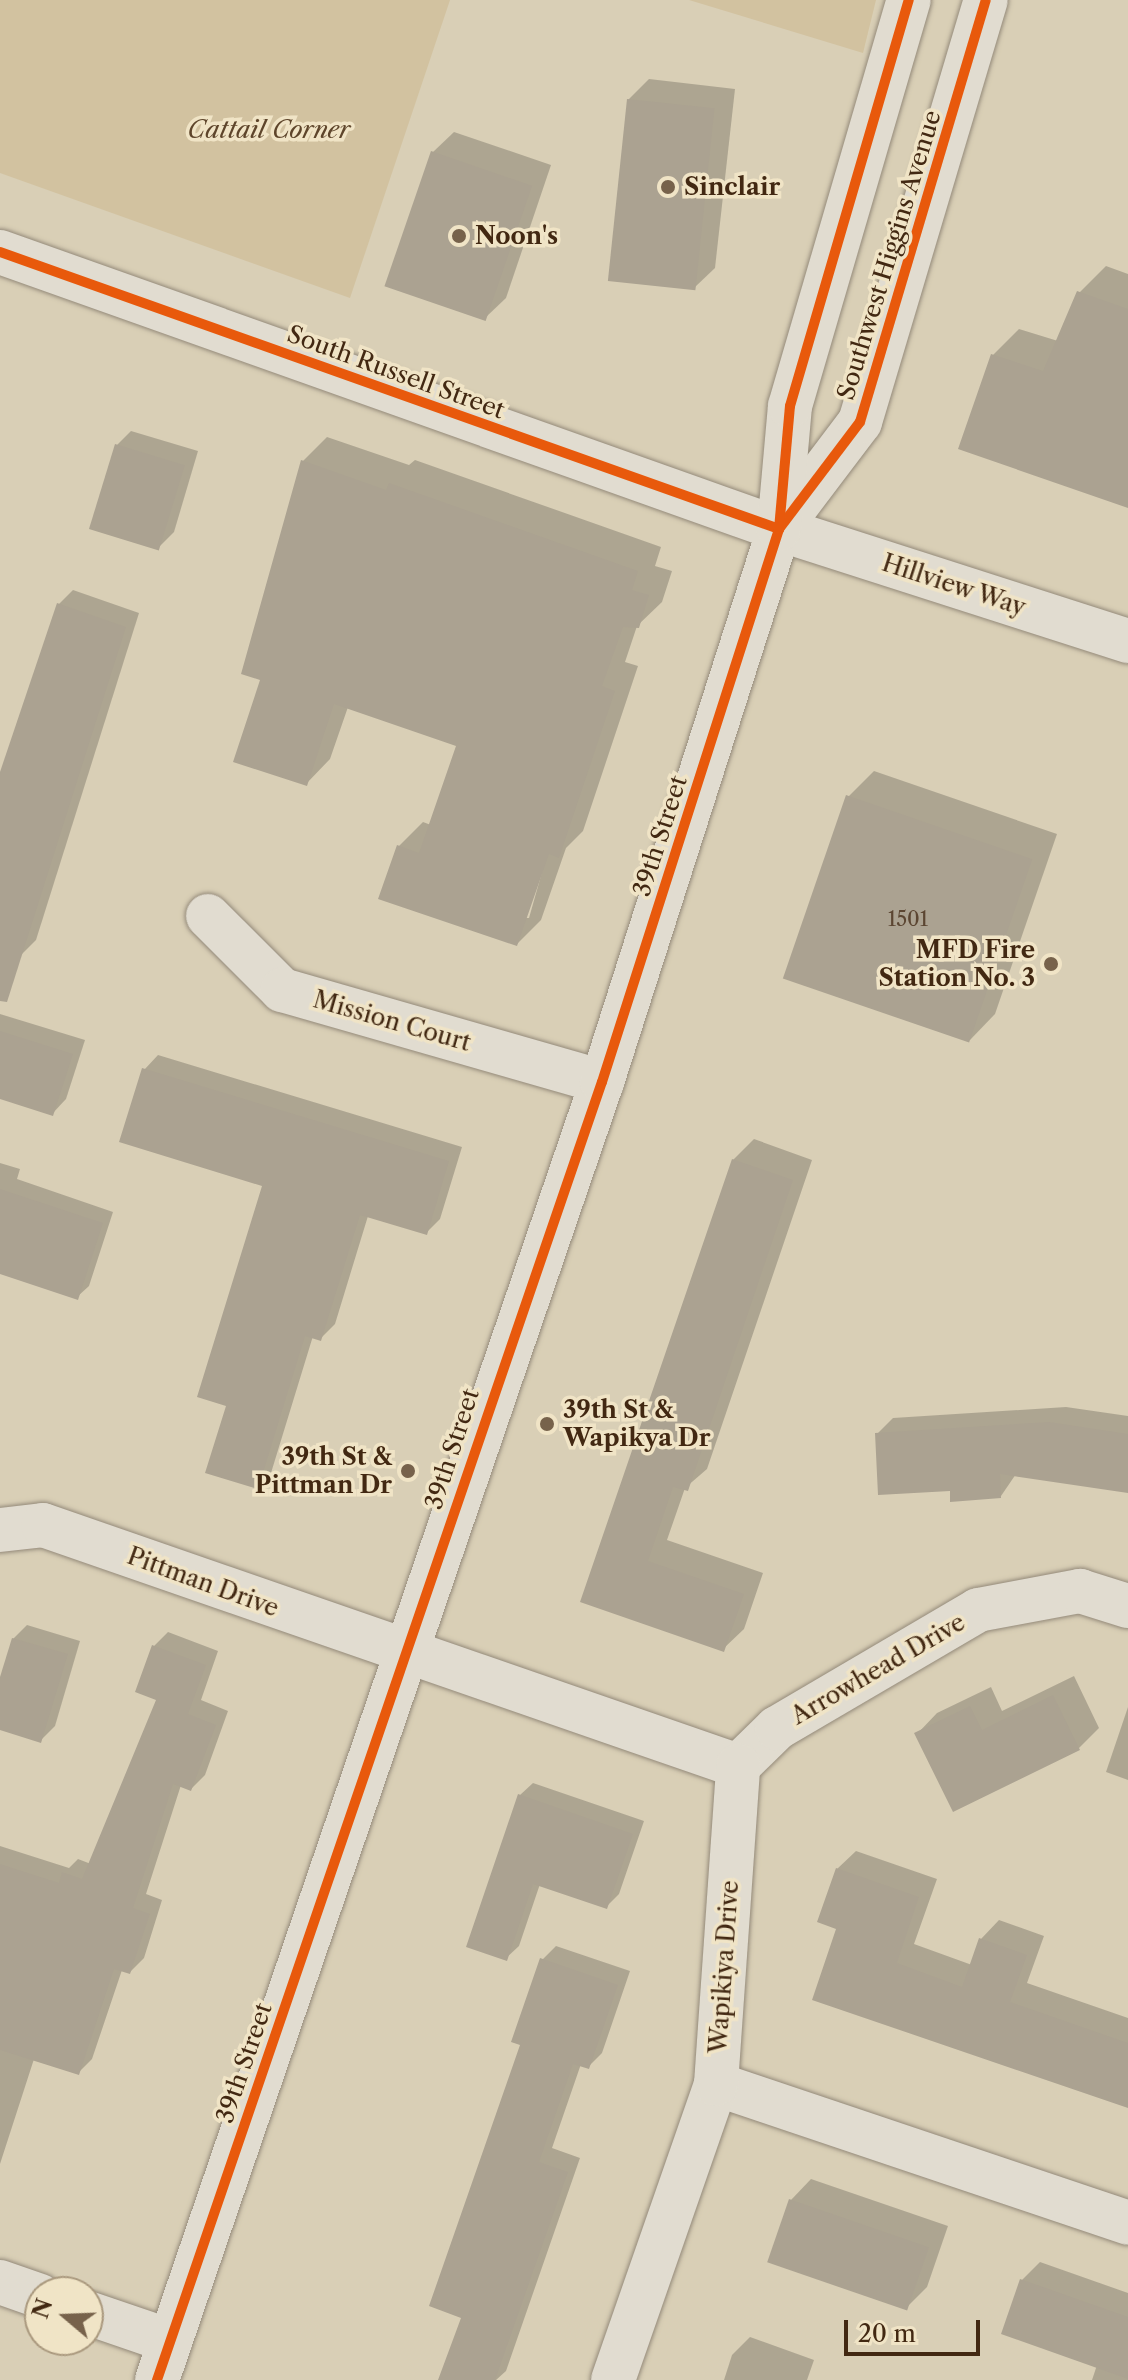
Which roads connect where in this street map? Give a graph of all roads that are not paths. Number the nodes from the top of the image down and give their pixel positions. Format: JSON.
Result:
{"nodes":[{"id":1,"x":909,"y":0,"type":"edge"},
{"id":2,"x":986,"y":0,"type":"edge"},
{"id":3,"x":0,"y":252,"type":"edge"},
{"id":4,"x":779,"y":529,"type":"junction"},
{"id":5,"x":1128,"y":641,"type":"edge"},
{"id":6,"x":208,"y":916,"type":"dead end"},
{"id":7,"x":602,"y":1082,"type":"junction"},
{"id":8,"x":0,"y":1530,"type":"edge"},
{"id":9,"x":1128,"y":1606,"type":"edge"},
{"id":10,"x":406,"y":1653,"type":"junction"},
{"id":11,"x":738,"y":1766,"type":"junction"},
{"id":12,"x":716,"y":2084,"type":"junction"},
{"id":13,"x":1128,"y":2223,"type":"edge"},
{"id":14,"x":0,"y":2282,"type":"edge"},
{"id":15,"x":24,"y":2290,"type":"edge"},
{"id":16,"x":104,"y":2323,"type":"edge"},
{"id":17,"x":163,"y":2361,"type":"edge"},
{"id":18,"x":613,"y":2380,"type":"edge"}],
"edges":[{"from":1,"to":4,"type":"main road"},
{"from":2,"to":4,"type":"main road","name":"Southwest Higgins Avenue"},
{"from":3,"to":4,"type":"main road","name":"South Russell Street"},
{"from":4,"to":5,"type":"main road","name":"Hillview Way"},
{"from":4,"to":7,"type":"main road","name":"39th Street"},
{"from":6,"to":7,"type":"main road","name":"Mission Court"},
{"from":7,"to":10,"type":"main road","name":"39th Street"},
{"from":8,"to":10,"type":"main road","name":"Pittman Drive"},
{"from":9,"to":11,"type":"main road","name":"Arrowhead Drive"},
{"from":10,"to":11,"type":"main road"},
{"from":10,"to":17,"type":"main road","name":"39th Street"},
{"from":11,"to":12,"type":"main road","name":"Wapikiya Drive"},
{"from":12,"to":13,"type":"main road","name":"Wapikiya Drive"},
{"from":12,"to":18,"type":"main road"},
{"from":14,"to":15,"type":"main road"},
{"from":16,"to":17,"type":"main road"}]}
